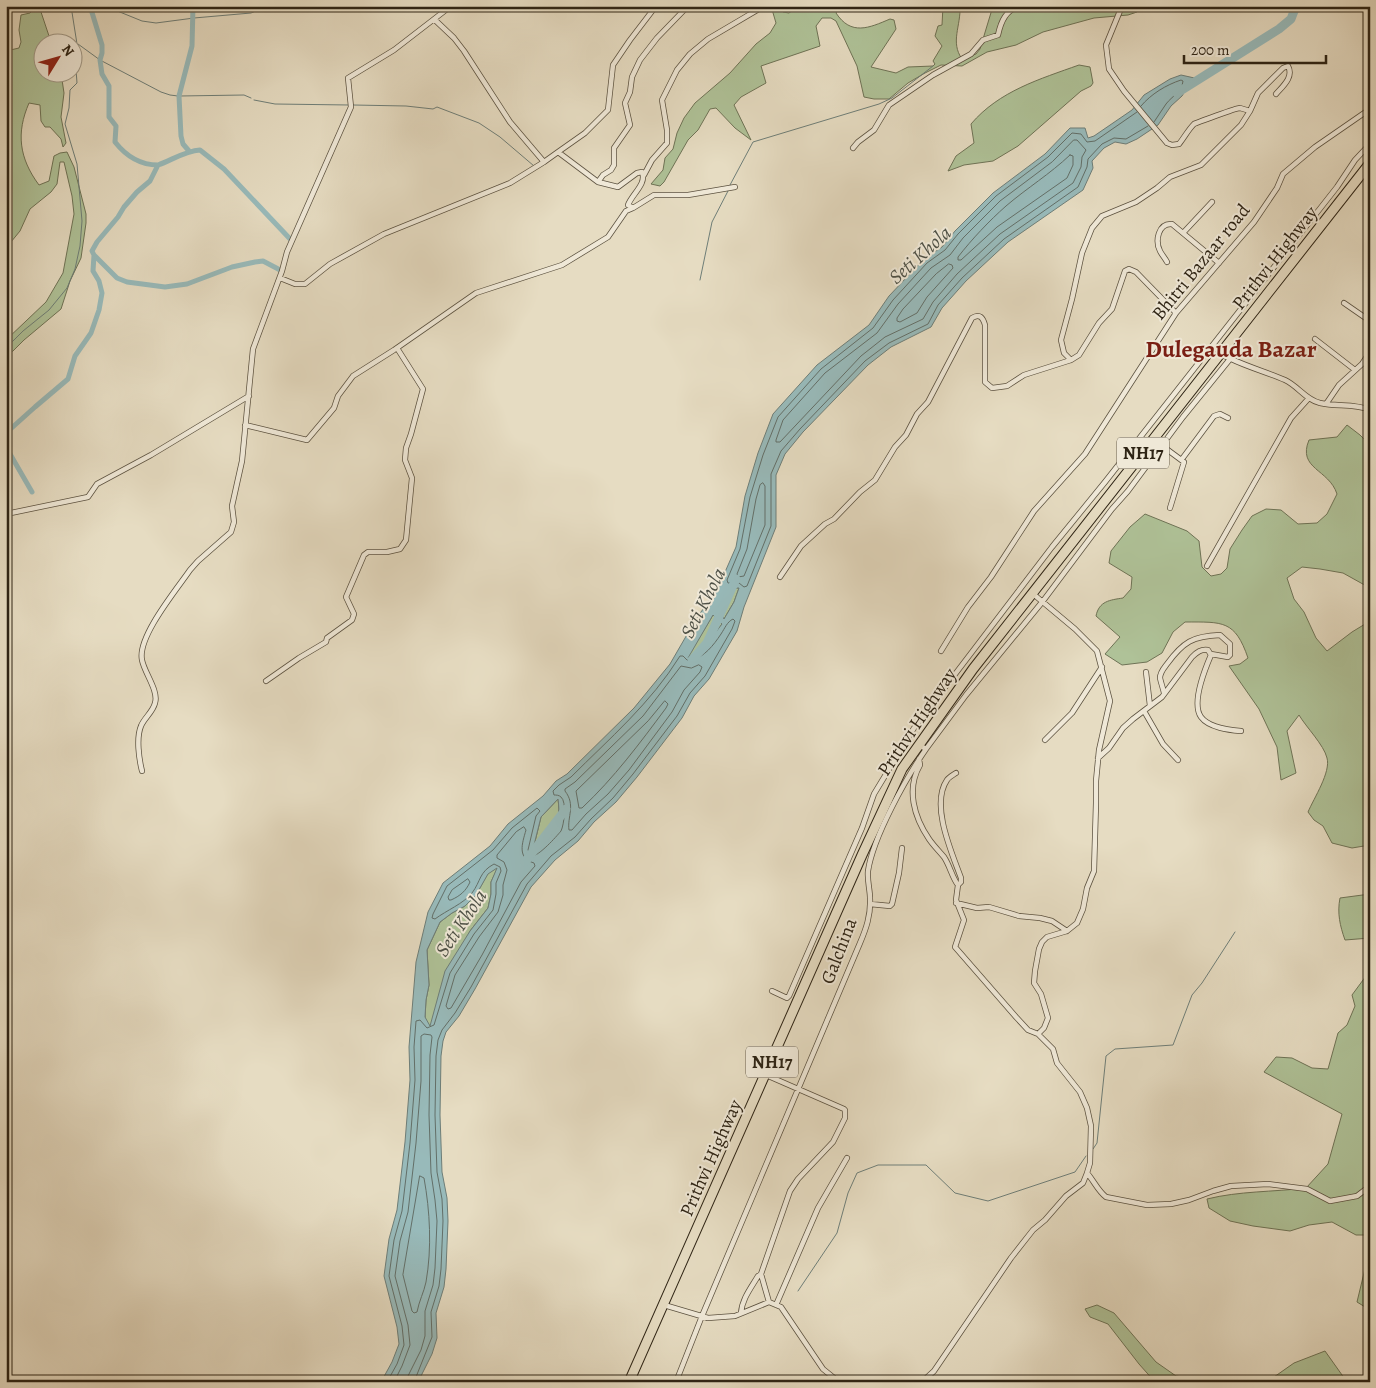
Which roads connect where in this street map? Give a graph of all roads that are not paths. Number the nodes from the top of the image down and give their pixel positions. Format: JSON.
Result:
{"nodes":[{"id":1,"x":451,"y":6,"type":"edge"},
{"id":2,"x":656,"y":6,"type":"edge"},
{"id":3,"x":688,"y":6,"type":"edge"},
{"id":4,"x":764,"y":6,"type":"edge"},
{"id":5,"x":1020,"y":6,"type":"edge"},
{"id":6,"x":1122,"y":6,"type":"edge"},
{"id":7,"x":435,"y":20,"type":"junction"},
{"id":8,"x":1276,"y":94,"type":"dead end"},
{"id":9,"x":1370,"y":109,"type":"edge"},
{"id":10,"x":1250,"y":111,"type":"junction"},
{"id":11,"x":1370,"y":144,"type":"edge"},
{"id":12,"x":853,"y":148,"type":"dead end"},
{"id":13,"x":558,"y":152,"type":"junction"},
{"id":14,"x":544,"y":162,"type":"junction"},
{"id":15,"x":1370,"y":163,"type":"edge"},
{"id":16,"x":644,"y":175,"type":"junction"},
{"id":17,"x":598,"y":182,"type":"junction"},
{"id":18,"x":735,"y":188,"type":"dead end"},
{"id":19,"x":1212,"y":202,"type":"dead end"},
{"id":20,"x":633,"y":208,"type":"junction"},
{"id":21,"x":1183,"y":233,"type":"junction"},
{"id":22,"x":1167,"y":262,"type":"dead end"},
{"id":23,"x":1219,"y":263,"type":"junction"},
{"id":24,"x":280,"y":278,"type":"junction"},
{"id":25,"x":1344,"y":303,"type":"dead end"},
{"id":26,"x":1176,"y":313,"type":"junction"},
{"id":27,"x":1370,"y":321,"type":"edge"},
{"id":28,"x":1315,"y":340,"type":"dead end"},
{"id":29,"x":397,"y":348,"type":"junction"},
{"id":30,"x":1370,"y":352,"type":"edge"},
{"id":31,"x":1221,"y":354,"type":"junction"},
{"id":32,"x":1230,"y":359,"type":"junction"},
{"id":33,"x":1072,"y":360,"type":"junction"},
{"id":34,"x":1355,"y":370,"type":"junction"},
{"id":35,"x":249,"y":396,"type":"junction"},
{"id":36,"x":1309,"y":398,"type":"junction"},
{"id":37,"x":1326,"y":404,"type":"junction"},
{"id":38,"x":1370,"y":410,"type":"edge"},
{"id":39,"x":1228,"y":418,"type":"dead end"},
{"id":40,"x":245,"y":425,"type":"junction"},
{"id":41,"x":1153,"y":439,"type":"junction"},
{"id":42,"x":1162,"y":446,"type":"junction"},
{"id":43,"x":1182,"y":459,"type":"junction"},
{"id":44,"x":1170,"y":508,"type":"dead end"},
{"id":45,"x":6,"y":514,"type":"edge"},
{"id":46,"x":1207,"y":566,"type":"dead end"},
{"id":47,"x":780,"y":577,"type":"dead end"},
{"id":48,"x":1032,"y":593,"type":"junction"},
{"id":49,"x":1043,"y":601,"type":"junction"},
{"id":50,"x":941,"y":651,"type":"dead end"},
{"id":51,"x":1211,"y":654,"type":"junction"},
{"id":52,"x":1102,"y":667,"type":"junction"},
{"id":53,"x":1146,"y":672,"type":"dead end"},
{"id":54,"x":951,"y":679,"type":"junction"},
{"id":55,"x":266,"y":680,"type":"dead end"},
{"id":56,"x":960,"y":687,"type":"junction"},
{"id":57,"x":1164,"y":693,"type":"junction"},
{"id":58,"x":1150,"y":706,"type":"junction"},
{"id":59,"x":1144,"y":710,"type":"junction"},
{"id":60,"x":1242,"y":731,"type":"dead end"},
{"id":61,"x":1045,"y":740,"type":"dead end"},
{"id":62,"x":922,"y":747,"type":"junction"},
{"id":63,"x":1098,"y":758,"type":"junction"},
{"id":64,"x":919,"y":759,"type":"junction"},
{"id":65,"x":1178,"y":760,"type":"dead end"},
{"id":66,"x":142,"y":771,"type":"dead end"},
{"id":67,"x":956,"y":773,"type":"dead end"},
{"id":68,"x":902,"y":848,"type":"dead end"},
{"id":69,"x":958,"y":885,"type":"junction"},
{"id":70,"x":956,"y":903,"type":"junction"},
{"id":71,"x":870,"y":904,"type":"junction"},
{"id":72,"x":1067,"y":931,"type":"junction"},
{"id":73,"x":772,"y":991,"type":"dead end"},
{"id":74,"x":1038,"y":1034,"type":"junction"},
{"id":75,"x":766,"y":1075,"type":"junction"},
{"id":76,"x":798,"y":1090,"type":"junction"},
{"id":77,"x":847,"y":1158,"type":"dead end"},
{"id":78,"x":1087,"y":1173,"type":"junction"},
{"id":79,"x":1370,"y":1186,"type":"edge"},
{"id":80,"x":761,"y":1274,"type":"junction"},
{"id":81,"x":769,"y":1302,"type":"junction"},
{"id":82,"x":663,"y":1304,"type":"junction"},
{"id":83,"x":776,"y":1305,"type":"junction"},
{"id":84,"x":741,"y":1313,"type":"junction"},
{"id":85,"x":702,"y":1316,"type":"junction"},
{"id":86,"x":629,"y":1382,"type":"edge"},
{"id":87,"x":676,"y":1382,"type":"edge"},
{"id":88,"x":839,"y":1382,"type":"edge"},
{"id":89,"x":922,"y":1382,"type":"edge"}],
"edges":[{"from":1,"to":7,"type":"street"},
{"from":2,"to":13,"type":"street"},
{"from":3,"to":17,"type":"street"},
{"from":4,"to":16,"type":"street"},
{"from":5,"to":12,"type":"street"},
{"from":6,"to":10,"type":"street"},
{"from":7,"to":14,"type":"street"},
{"from":7,"to":24,"type":"street"},
{"from":8,"to":10,"type":"street"},
{"from":9,"to":23,"type":"street","name":"Bhitri Bazaar road"},
{"from":10,"to":33,"type":"street"},
{"from":11,"to":54,"type":"street"},
{"from":13,"to":14,"type":"street"},
{"from":13,"to":17,"type":"street"},
{"from":14,"to":24,"type":"street"},
{"from":15,"to":31,"type":"highway","name":"Prithvi Highway","number":"NH17"},
{"from":16,"to":17,"type":"street"},
{"from":16,"to":20,"type":"street"},
{"from":18,"to":20,"type":"street"},
{"from":19,"to":21,"type":"street"},
{"from":20,"to":29,"type":"street"},
{"from":21,"to":22,"type":"street"},
{"from":21,"to":23,"type":"street"},
{"from":23,"to":26,"type":"street","name":"Bhitri Bazaar road"},
{"from":24,"to":35,"type":"street"},
{"from":25,"to":27,"type":"street"},
{"from":26,"to":33,"type":"street"},
{"from":26,"to":50,"type":"street","name":"Bhitri Bazaar road"},
{"from":28,"to":34,"type":"street"},
{"from":29,"to":40,"type":"street"},
{"from":29,"to":55,"type":"street"},
{"from":30,"to":34,"type":"street"},
{"from":31,"to":32,"type":"street"},
{"from":31,"to":41,"type":"highway","name":"Prithvi Highway","number":"NH17"},
{"from":32,"to":36,"type":"street"},
{"from":32,"to":42,"type":"street","name":"Galchina"},
{"from":33,"to":47,"type":"street"},
{"from":34,"to":37,"type":"street"},
{"from":35,"to":40,"type":"street"},
{"from":35,"to":45,"type":"street"},
{"from":36,"to":37,"type":"street"},
{"from":36,"to":46,"type":"street"},
{"from":37,"to":38,"type":"street"},
{"from":39,"to":43,"type":"street"},
{"from":40,"to":66,"type":"street"},
{"from":41,"to":42,"type":"street"},
{"from":41,"to":48,"type":"highway","name":"Prithvi Highway","number":"NH17"},
{"from":42,"to":43,"type":"street"},
{"from":42,"to":49,"type":"street","name":"Galchina"},
{"from":43,"to":44,"type":"street"},
{"from":48,"to":49,"type":"street"},
{"from":48,"to":56,"type":"highway","name":"Prithvi Highway","number":"NH17"},
{"from":49,"to":52,"type":"street"},
{"from":49,"to":62,"type":"street","name":"Galchina"},
{"from":51,"to":57,"type":"street"},
{"from":51,"to":57,"type":"street"},
{"from":51,"to":60,"type":"street"},
{"from":52,"to":61,"type":"street"},
{"from":52,"to":63,"type":"street"},
{"from":53,"to":58,"type":"street"},
{"from":54,"to":56,"type":"street"},
{"from":54,"to":73,"type":"street"},
{"from":56,"to":62,"type":"highway","name":"Prithvi Highway","number":"NH17"},
{"from":57,"to":58,"type":"street"},
{"from":58,"to":59,"type":"street"},
{"from":59,"to":63,"type":"street"},
{"from":59,"to":65,"type":"street"},
{"from":62,"to":64,"type":"street","name":"Galchina"},
{"from":62,"to":75,"type":"highway","name":"Prithvi Highway","number":"NH17"},
{"from":63,"to":72,"type":"street"},
{"from":64,"to":69,"type":"street"},
{"from":64,"to":71,"type":"street","name":"Galchina"},
{"from":67,"to":69,"type":"street"},
{"from":68,"to":71,"type":"street"},
{"from":69,"to":70,"type":"street"},
{"from":70,"to":72,"type":"street"},
{"from":70,"to":74,"type":"street"},
{"from":71,"to":76,"type":"street","name":"Galchina"},
{"from":72,"to":74,"type":"street"},
{"from":74,"to":78,"type":"street"},
{"from":75,"to":76,"type":"street"},
{"from":75,"to":82,"type":"highway","name":"Prithvi Highway","number":"NH17"},
{"from":76,"to":80,"type":"street"},
{"from":76,"to":85,"type":"street","name":"Galchina"},
{"from":77,"to":83,"type":"street"},
{"from":78,"to":79,"type":"street"},
{"from":78,"to":89,"type":"street"},
{"from":80,"to":81,"type":"street"},
{"from":80,"to":84,"type":"street"},
{"from":81,"to":83,"type":"street"},
{"from":81,"to":84,"type":"street"},
{"from":82,"to":85,"type":"street"},
{"from":82,"to":86,"type":"highway","name":"Prithvi Highway","number":"NH17"},
{"from":83,"to":88,"type":"street"},
{"from":84,"to":85,"type":"street"},
{"from":85,"to":87,"type":"street","name":"Galchina"}]}
